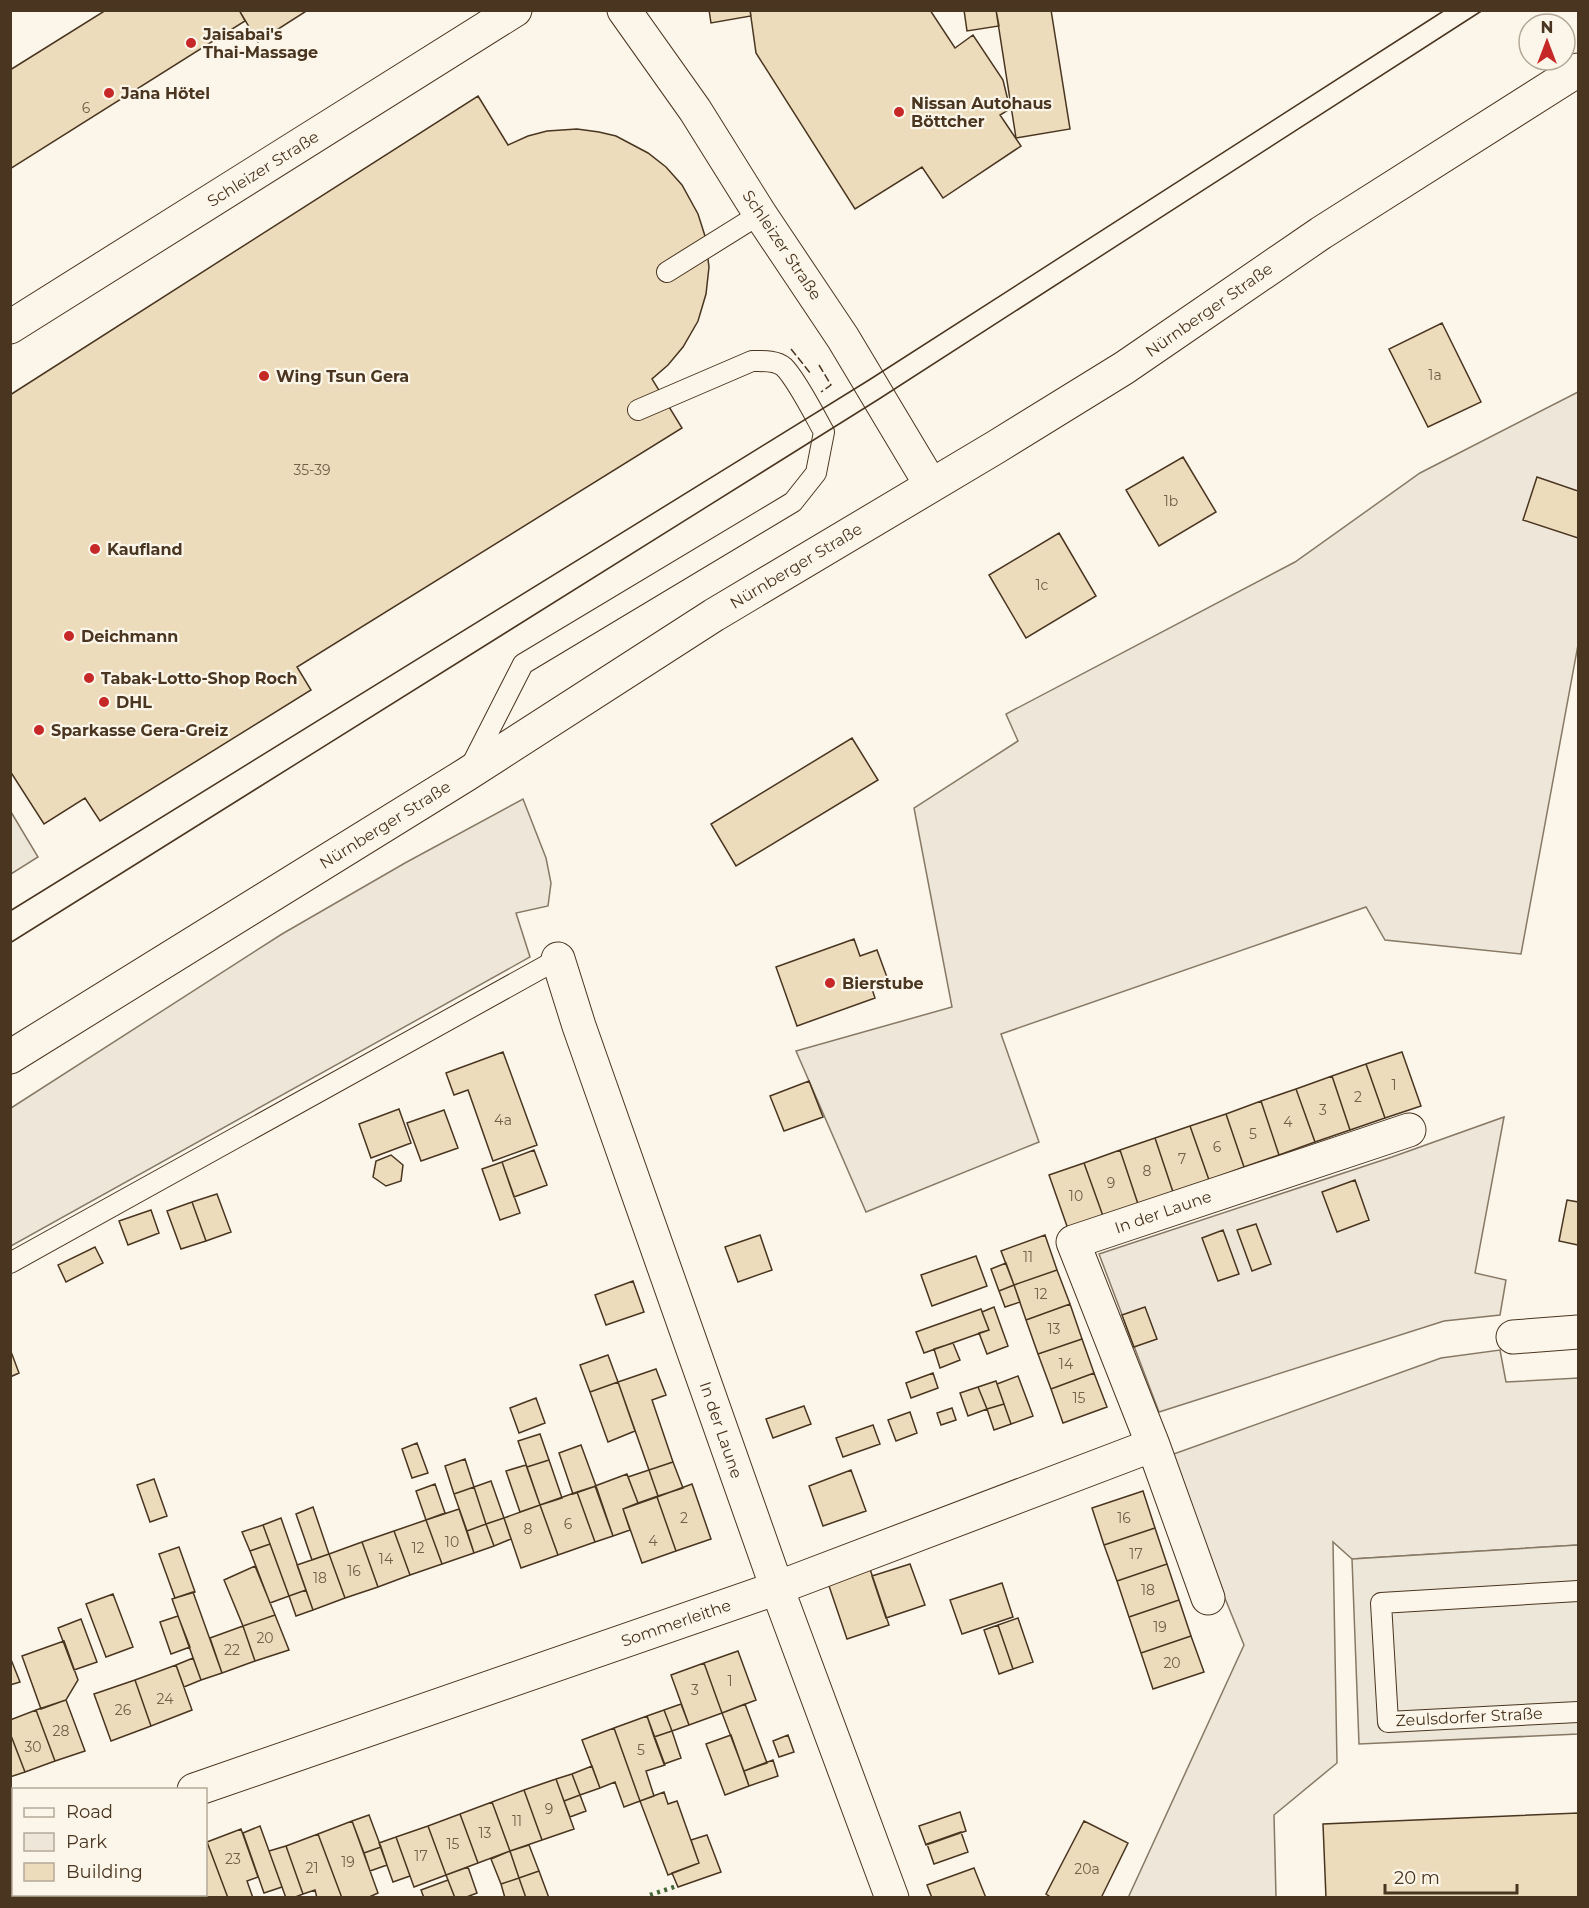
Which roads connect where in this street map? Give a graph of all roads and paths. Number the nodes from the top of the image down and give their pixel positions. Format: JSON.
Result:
{"nodes":[{"id":1,"x":515,"y":10,"type":"edge"},
{"id":2,"x":624,"y":10,"type":"edge"},
{"id":3,"x":1578,"y":70,"type":"edge"},
{"id":4,"x":760,"y":214,"type":"junction"},
{"id":5,"x":667,"y":272,"type":"dead end"},
{"id":6,"x":10,"y":327,"type":"edge"},
{"id":7,"x":638,"y":410,"type":"dead end"},
{"id":8,"x":931,"y":485,"type":"junction"},
{"id":9,"x":467,"y":774,"type":"junction"},
{"id":10,"x":558,"y":959,"type":"joint"},
{"id":11,"x":10,"y":1057,"type":"edge"},
{"id":12,"x":1409,"y":1130,"type":"dead end"},
{"id":13,"x":10,"y":1263,"type":"edge"},
{"id":14,"x":1578,"y":1332,"type":"edge"},
{"id":15,"x":1513,"y":1337,"type":"dead end"},
{"id":16,"x":1153,"y":1445,"type":"junction"},
{"id":17,"x":777,"y":1588,"type":"junction"},
{"id":18,"x":1578,"y":1591,"type":"edge"},
{"id":19,"x":1208,"y":1598,"type":"dead end"},
{"id":20,"x":1578,"y":1712,"type":"edge"},
{"id":21,"x":200,"y":1788,"type":"edge"},
{"id":22,"x":892,"y":1898,"type":"edge"}],
"edges":[{"from":1,"to":6,"type":"street","name":"Schleizer Straße"},
{"from":2,"to":4,"type":"street","name":"Schleizer Straße"},
{"from":3,"to":8,"type":"street","name":"Nürnberger Straße"},
{"from":4,"to":5,"type":"lane"},
{"from":4,"to":8,"type":"street","name":"Schleizer Straße"},
{"from":7,"to":9,"type":"lane"},
{"from":8,"to":9,"type":"street","name":"Nürnberger Straße"},
{"from":9,"to":11,"type":"street","name":"Nürnberger Straße"},
{"from":10,"to":13,"type":"lane"},
{"from":10,"to":17,"type":"street","name":"In der Laune"},
{"from":12,"to":16,"type":"street","name":"In der Laune"},
{"from":14,"to":15,"type":"street"},
{"from":16,"to":17,"type":"street","name":"Sommerleithe"},
{"from":16,"to":19,"type":"street","name":"In der Laune"},
{"from":17,"to":21,"type":"street","name":"Sommerleithe"},
{"from":17,"to":22,"type":"street","name":"In der Laune"},
{"from":18,"to":20,"type":"lane","name":"Zeulsdorfer Straße"}]}
